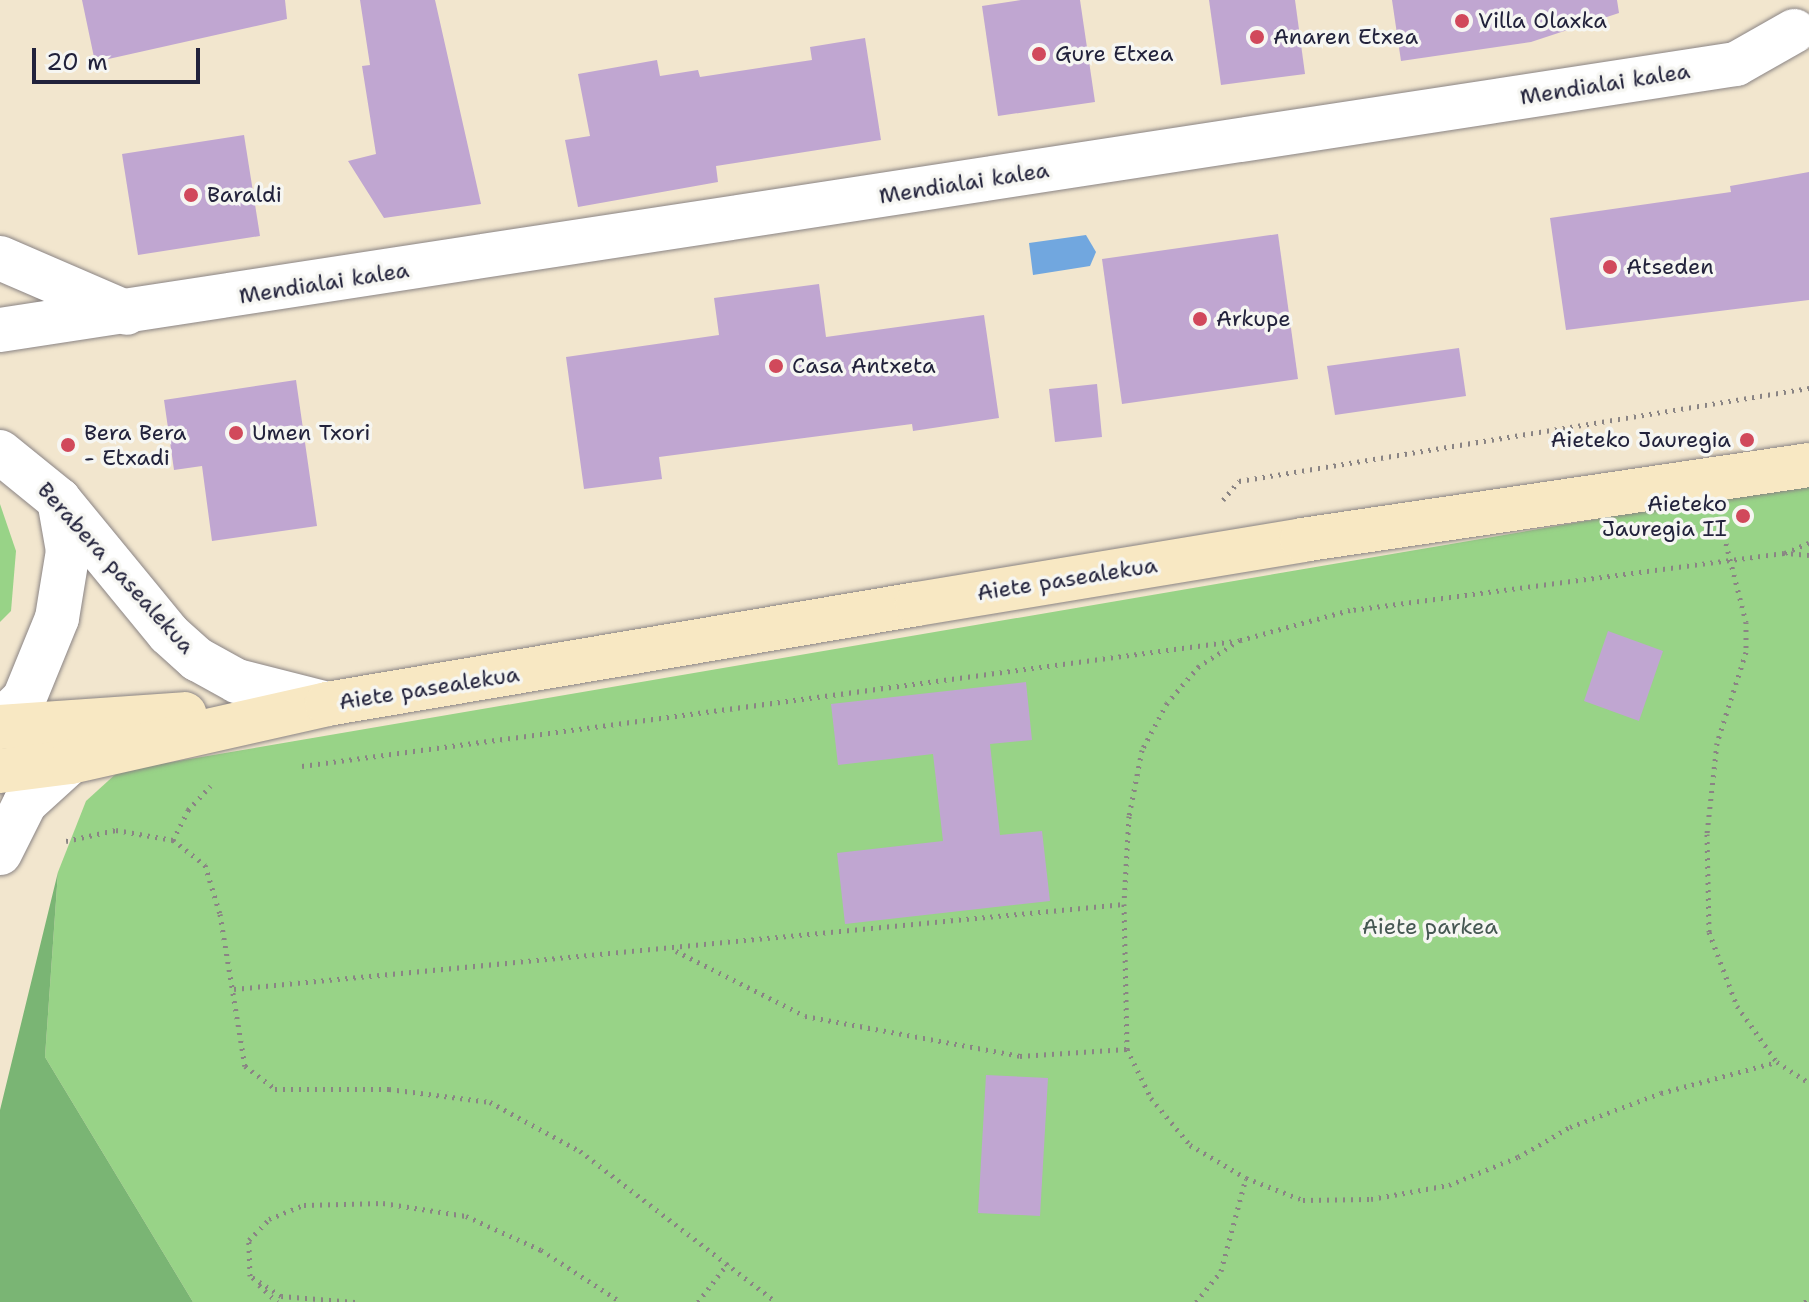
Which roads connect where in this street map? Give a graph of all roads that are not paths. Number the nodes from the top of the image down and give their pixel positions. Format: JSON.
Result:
{"nodes":[{"id":1,"x":1796,"y":27,"type":"edge"},
{"id":2,"x":0,"y":258,"type":"edge"},
{"id":3,"x":127,"y":313,"type":"junction"},
{"id":4,"x":0,"y":330,"type":"edge"},
{"id":5,"x":0,"y":452,"type":"edge"},
{"id":6,"x":1809,"y":465,"type":"edge"},
{"id":7,"x":59,"y":500,"type":"junction"},
{"id":8,"x":327,"y":704,"type":"junction"},
{"id":9,"x":0,"y":725,"type":"edge"},
{"id":10,"x":70,"y":762,"type":"junction"},
{"id":11,"x":0,"y":771,"type":"edge"},
{"id":12,"x":0,"y":853,"type":"edge"}],
"edges":[{"from":1,"to":3,"type":"street","name":"Mendialai kalea"},
{"from":2,"to":3,"type":"street"},
{"from":3,"to":4,"type":"street","name":"Mendialai kalea"},
{"from":5,"to":7,"type":"street","name":"Berabera pasealekua"},
{"from":6,"to":8,"type":"street","name":"Aiete pasealekua"},
{"from":7,"to":8,"type":"street","name":"Berabera pasealekua"},
{"from":7,"to":9,"type":"street"},
{"from":8,"to":9,"type":"street","name":"Aiete pasealekua"},
{"from":8,"to":10,"type":"street","name":"Aiete pasealekua"},
{"from":10,"to":11,"type":"street","name":"Aiete pasealekua"},
{"from":10,"to":12,"type":"street"}]}
